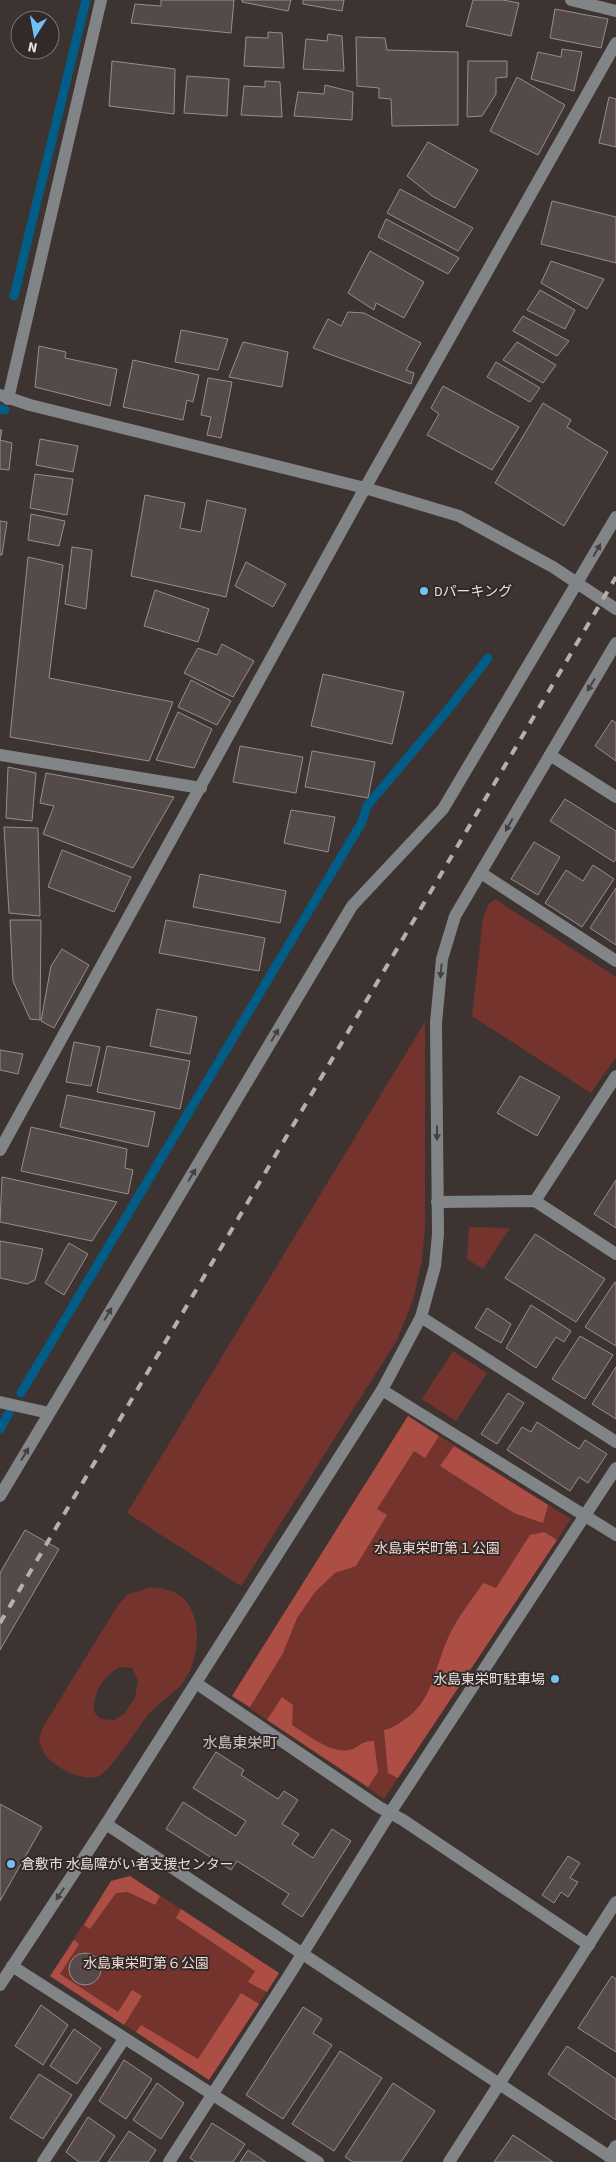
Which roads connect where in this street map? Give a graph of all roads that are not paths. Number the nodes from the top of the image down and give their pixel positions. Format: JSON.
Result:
{"nodes":[{"id":1,"x":102,"y":0,"type":"edge"},
{"id":2,"x":571,"y":0,"type":"edge"},
{"id":3,"x":616,"y":11,"type":"edge"},
{"id":4,"x":616,"y":43,"type":"edge"},
{"id":5,"x":4,"y":397,"type":"edge"},
{"id":6,"x":365,"y":488,"type":"junction"},
{"id":7,"x":616,"y":517,"type":"edge"},
{"id":8,"x":578,"y":583,"type":"junction"},
{"id":9,"x":616,"y":609,"type":"edge"},
{"id":10,"x":616,"y":643,"type":"edge"},
{"id":11,"x":0,"y":755,"type":"edge"},
{"id":12,"x":550,"y":755,"type":"junction"},
{"id":13,"x":201,"y":788,"type":"junction"},
{"id":14,"x":616,"y":797,"type":"edge"},
{"id":15,"x":481,"y":873,"type":"junction"},
{"id":16,"x":616,"y":961,"type":"edge"},
{"id":17,"x":616,"y":1076,"type":"edge"},
{"id":18,"x":0,"y":1150,"type":"edge"},
{"id":19,"x":535,"y":1201,"type":"junction"},
{"id":20,"x":437,"y":1202,"type":"junction"},
{"id":21,"x":616,"y":1254,"type":"edge"},
{"id":22,"x":422,"y":1317,"type":"junction"},
{"id":23,"x":382,"y":1390,"type":"junction"},
{"id":24,"x":0,"y":1402,"type":"edge"},
{"id":25,"x":49,"y":1413,"type":"junction"},
{"id":26,"x":616,"y":1442,"type":"edge"},
{"id":27,"x":616,"y":1468,"type":"edge"},
{"id":28,"x":0,"y":1496,"type":"edge"},
{"id":29,"x":586,"y":1516,"type":"junction"},
{"id":30,"x":616,"y":1535,"type":"edge"},
{"id":31,"x":196,"y":1683,"type":"junction"},
{"id":32,"x":390,"y":1813,"type":"junction"},
{"id":33,"x":106,"y":1824,"type":"junction"},
{"id":34,"x":616,"y":1902,"type":"edge"},
{"id":35,"x":589,"y":1945,"type":"junction"},
{"id":36,"x":302,"y":1955,"type":"junction"},
{"id":37,"x":12,"y":1966,"type":"junction"},
{"id":38,"x":0,"y":1985,"type":"edge"},
{"id":39,"x":124,"y":2039,"type":"junction"},
{"id":40,"x":499,"y":2084,"type":"junction"},
{"id":41,"x":212,"y":2094,"type":"junction"},
{"id":42,"x":614,"y":2155,"type":"edge"},
{"id":43,"x":303,"y":2158,"type":"edge"},
{"id":44,"x":43,"y":2162,"type":"edge"},
{"id":45,"x":169,"y":2162,"type":"edge"},
{"id":46,"x":318,"y":2162,"type":"edge"},
{"id":47,"x":449,"y":2162,"type":"edge"}],
"edges":[{"from":1,"to":5,"type":"street"},
{"from":2,"to":3,"type":"street"},
{"from":4,"to":6,"type":"street"},
{"from":5,"to":6,"type":"street"},
{"from":6,"to":8,"type":"street"},
{"from":6,"to":13,"type":"street"},
{"from":8,"to":7,"type":"street","one_way":true},
{"from":8,"to":9,"type":"street"},
{"from":25,"to":8,"type":"street","one_way":true},
{"from":10,"to":12,"type":"street","one_way":true},
{"from":11,"to":13,"type":"street"},
{"from":12,"to":14,"type":"street"},
{"from":12,"to":15,"type":"street","one_way":true},
{"from":13,"to":18,"type":"street"},
{"from":15,"to":16,"type":"street"},
{"from":15,"to":20,"type":"street","one_way":true},
{"from":17,"to":19,"type":"street"},
{"from":19,"to":20,"type":"street"},
{"from":19,"to":21,"type":"street"},
{"from":20,"to":22,"type":"street"},
{"from":22,"to":23,"type":"street"},
{"from":22,"to":26,"type":"street"},
{"from":23,"to":29,"type":"street"},
{"from":23,"to":31,"type":"street"},
{"from":24,"to":25,"type":"street"},
{"from":28,"to":25,"type":"street","one_way":true},
{"from":27,"to":29,"type":"street"},
{"from":29,"to":30,"type":"street"},
{"from":29,"to":32,"type":"street"},
{"from":31,"to":32,"type":"street"},
{"from":31,"to":33,"type":"street"},
{"from":32,"to":35,"type":"street"},
{"from":32,"to":36,"type":"street"},
{"from":33,"to":36,"type":"street"},
{"from":33,"to":37,"type":"street","one_way":true},
{"from":34,"to":35,"type":"street"},
{"from":35,"to":40,"type":"street"},
{"from":36,"to":40,"type":"street"},
{"from":36,"to":41,"type":"street"},
{"from":37,"to":38,"type":"street"},
{"from":37,"to":39,"type":"street"},
{"from":39,"to":41,"type":"street"},
{"from":39,"to":44,"type":"street"},
{"from":40,"to":42,"type":"street"},
{"from":40,"to":47,"type":"street"},
{"from":41,"to":43,"type":"street"},
{"from":41,"to":45,"type":"street"},
{"from":43,"to":46,"type":"street"}]}
